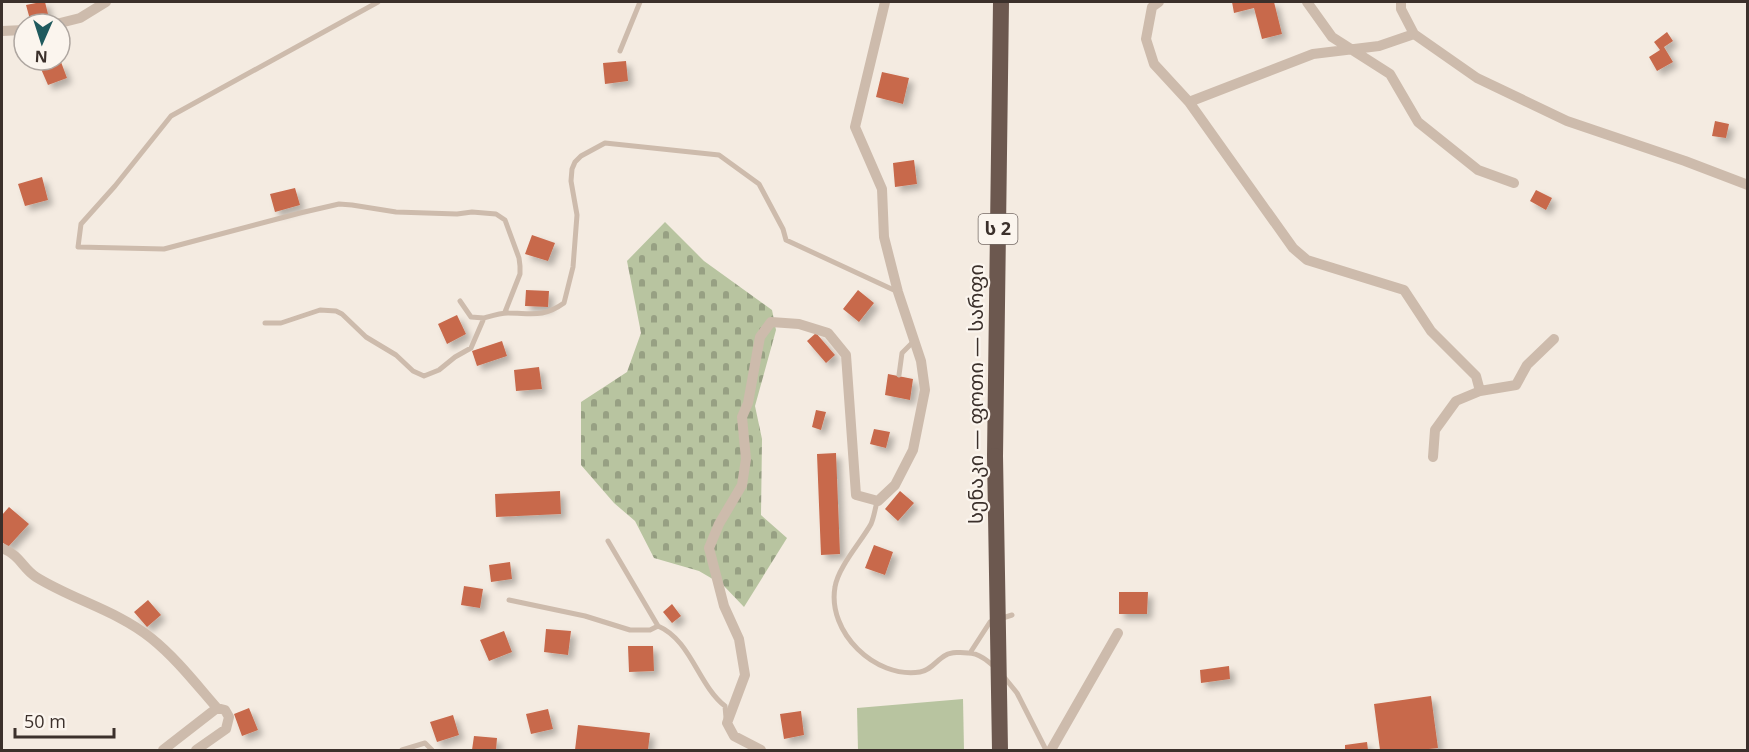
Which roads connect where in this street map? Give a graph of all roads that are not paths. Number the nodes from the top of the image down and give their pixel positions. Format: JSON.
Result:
{"nodes":[{"id":1,"x":106,"y":2,"type":"edge"},
{"id":2,"x":378,"y":2,"type":"edge"},
{"id":3,"x":640,"y":2,"type":"edge"},
{"id":4,"x":885,"y":2,"type":"edge"},
{"id":5,"x":1001,"y":2,"type":"edge"},
{"id":6,"x":1159,"y":2,"type":"edge"},
{"id":7,"x":1307,"y":2,"type":"edge"},
{"id":8,"x":1401,"y":2,"type":"edge"},
{"id":9,"x":72,"y":20,"type":"edge"},
{"id":10,"x":1414,"y":34,"type":"junction"},
{"id":11,"x":1352,"y":49,"type":"junction"},
{"id":12,"x":620,"y":51,"type":"dead end"},
{"id":13,"x":1189,"y":102,"type":"junction"},
{"id":14,"x":1514,"y":183,"type":"dead end"},
{"id":15,"x":1748,"y":185,"type":"edge"},
{"id":16,"x":898,"y":292,"type":"junction"},
{"id":17,"x":460,"y":301,"type":"dead end"},
{"id":18,"x":505,"y":312,"type":"junction"},
{"id":19,"x":483,"y":318,"type":"junction"},
{"id":20,"x":265,"y":323,"type":"dead end"},
{"id":21,"x":1554,"y":339,"type":"dead end"},
{"id":22,"x":914,"y":341,"type":"junction"},
{"id":23,"x":899,"y":375,"type":"dead end"},
{"id":24,"x":1480,"y":391,"type":"junction"},
{"id":25,"x":1433,"y":457,"type":"dead end"},
{"id":26,"x":878,"y":501,"type":"junction"},
{"id":27,"x":608,"y":541,"type":"dead end"},
{"id":28,"x":2,"y":548,"type":"edge"},
{"id":29,"x":509,"y":600,"type":"dead end"},
{"id":30,"x":1012,"y":615,"type":"dead end"},
{"id":31,"x":657,"y":626,"type":"junction"},
{"id":32,"x":1118,"y":633,"type":"dead end"},
{"id":33,"x":970,"y":652,"type":"junction"},
{"id":34,"x":217,"y":708,"type":"junction"},
{"id":35,"x":727,"y":723,"type":"junction"},
{"id":36,"x":163,"y":750,"type":"edge"},
{"id":37,"x":196,"y":750,"type":"edge"},
{"id":38,"x":402,"y":750,"type":"edge"},
{"id":39,"x":432,"y":750,"type":"edge"},
{"id":40,"x":760,"y":750,"type":"edge"},
{"id":41,"x":1000,"y":750,"type":"edge"},
{"id":42,"x":1046,"y":750,"type":"edge"},
{"id":43,"x":1051,"y":750,"type":"edge"}],
"edges":[{"from":1,"to":9,"type":"street"},
{"from":2,"to":18,"type":"lane"},
{"from":3,"to":12,"type":"lane"},
{"from":4,"to":16,"type":"street"},
{"from":5,"to":41,"type":"highway","name":"სენაკი — ფოთი — სარფი","number":"ს 2","bridge":true},
{"from":6,"to":13,"type":"street"},
{"from":7,"to":11,"type":"street"},
{"from":8,"to":10,"type":"street"},
{"from":10,"to":11,"type":"street"},
{"from":10,"to":15,"type":"street"},
{"from":11,"to":13,"type":"street"},
{"from":11,"to":14,"type":"street"},
{"from":13,"to":24,"type":"street"},
{"from":16,"to":18,"type":"lane"},
{"from":16,"to":22,"type":"street"},
{"from":17,"to":19,"type":"lane"},
{"from":18,"to":19,"type":"lane"},
{"from":19,"to":20,"type":"lane"},
{"from":21,"to":24,"type":"street"},
{"from":22,"to":23,"type":"lane"},
{"from":22,"to":26,"type":"street"},
{"from":24,"to":25,"type":"street"},
{"from":26,"to":33,"type":"lane"},
{"from":26,"to":35,"type":"street"},
{"from":27,"to":31,"type":"lane"},
{"from":28,"to":34,"type":"street"},
{"from":29,"to":31,"type":"lane"},
{"from":30,"to":33,"type":"lane"},
{"from":31,"to":35,"type":"lane"},
{"from":32,"to":43,"type":"street"},
{"from":33,"to":42,"type":"lane"},
{"from":34,"to":36,"type":"street"},
{"from":34,"to":37,"type":"street"},
{"from":35,"to":40,"type":"street"},
{"from":38,"to":39,"type":"lane"}]}
